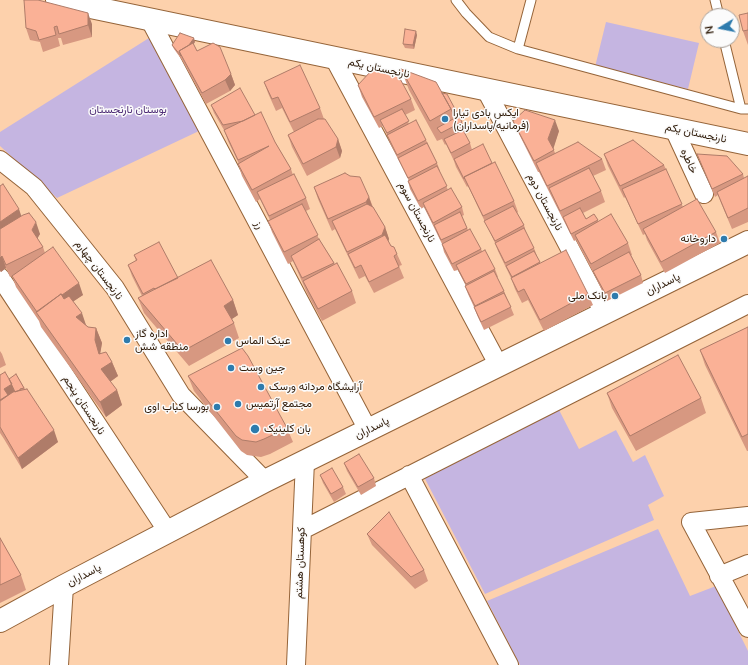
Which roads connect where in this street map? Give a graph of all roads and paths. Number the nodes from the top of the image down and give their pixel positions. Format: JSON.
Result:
{"nodes":[{"id":1,"x":57,"y":0,"type":"edge"},
{"id":2,"x":456,"y":0,"type":"edge"},
{"id":3,"x":531,"y":0,"type":"edge"},
{"id":4,"x":150,"y":20,"type":"junction"},
{"id":5,"x":726,"y":48,"type":"edge"},
{"id":6,"x":518,"y":49,"type":"junction"},
{"id":7,"x":334,"y":58,"type":"junction"},
{"id":8,"x":486,"y":90,"type":"junction"},
{"id":9,"x":745,"y":109,"type":"edge"},
{"id":10,"x":674,"y":128,"type":"junction"},
{"id":11,"x":748,"y":144,"type":"edge"},
{"id":12,"x":0,"y":160,"type":"edge"},
{"id":13,"x":704,"y":194,"type":"dead end"},
{"id":14,"x":748,"y":242,"type":"edge"},
{"id":15,"x":0,"y":277,"type":"edge"},
{"id":16,"x":748,"y":304,"type":"edge"},
{"id":17,"x":604,"y":313,"type":"junction"},
{"id":18,"x":499,"y":366,"type":"junction"},
{"id":19,"x":368,"y":430,"type":"junction"},
{"id":20,"x":305,"y":461,"type":"junction"},
{"id":21,"x":409,"y":475,"type":"junction"},
{"id":22,"x":265,"y":481,"type":"junction"},
{"id":23,"x":748,"y":516,"type":"edge"},
{"id":24,"x":302,"y":530,"type":"junction"},
{"id":25,"x":168,"y":532,"type":"junction"},
{"id":26,"x":748,"y":564,"type":"edge"},
{"id":27,"x":719,"y":576,"type":"junction"},
{"id":28,"x":64,"y":586,"type":"junction"},
{"id":29,"x":0,"y":621,"type":"edge"},
{"id":30,"x":748,"y":628,"type":"edge"},
{"id":31,"x":58,"y":665,"type":"edge"},
{"id":32,"x":296,"y":665,"type":"edge"},
{"id":33,"x":509,"y":665,"type":"edge"}],
"edges":[{"from":1,"to":4,"type":"main road","name":"نارنجستان یکم"},
{"from":2,"to":6,"type":"lane"},
{"from":3,"to":6,"type":"lane"},
{"from":4,"to":7,"type":"main road","name":"نارنجستان یکم"},
{"from":4,"to":19,"type":"street","name":"رز"},
{"from":5,"to":9,"type":"lane"},
{"from":6,"to":9,"type":"lane"},
{"from":7,"to":8,"type":"main road","name":"نارنجستان یکم"},
{"from":7,"to":18,"type":"street","name":"نارنجستان سوم"},
{"from":8,"to":10,"type":"main road","name":"نارنجستان یکم"},
{"from":8,"to":17,"type":"street","name":"نارنجستان دوم"},
{"from":10,"to":11,"type":"main road","name":"نارنجستان یکم"},
{"from":10,"to":13,"type":"street","name":"خاطره"},
{"from":12,"to":22,"type":"street","name":"نارنجستان چهارم"},
{"from":14,"to":17,"type":"main road","name":"پاسداران"},
{"from":15,"to":25,"type":"street","name":"نارنجستان پنجم"},
{"from":16,"to":21,"type":"street"},
{"from":17,"to":18,"type":"main road","name":"پاسداران"},
{"from":18,"to":19,"type":"main road","name":"پاسداران"},
{"from":19,"to":20,"type":"main road","name":"پاسداران"},
{"from":20,"to":22,"type":"main road","name":"پاسداران"},
{"from":20,"to":24,"type":"street","name":"کوهستان هشتم"},
{"from":21,"to":24,"type":"street"},
{"from":21,"to":33,"type":"street"},
{"from":22,"to":25,"type":"main road","name":"پاسداران"},
{"from":23,"to":27,"type":"street"},
{"from":24,"to":32,"type":"street","name":"کوهستان هشتم"},
{"from":25,"to":28,"type":"main road","name":"پاسداران"},
{"from":26,"to":27,"type":"street"},
{"from":27,"to":30,"type":"street"},
{"from":28,"to":29,"type":"main road","name":"پاسداران"},
{"from":28,"to":31,"type":"street"}]}
